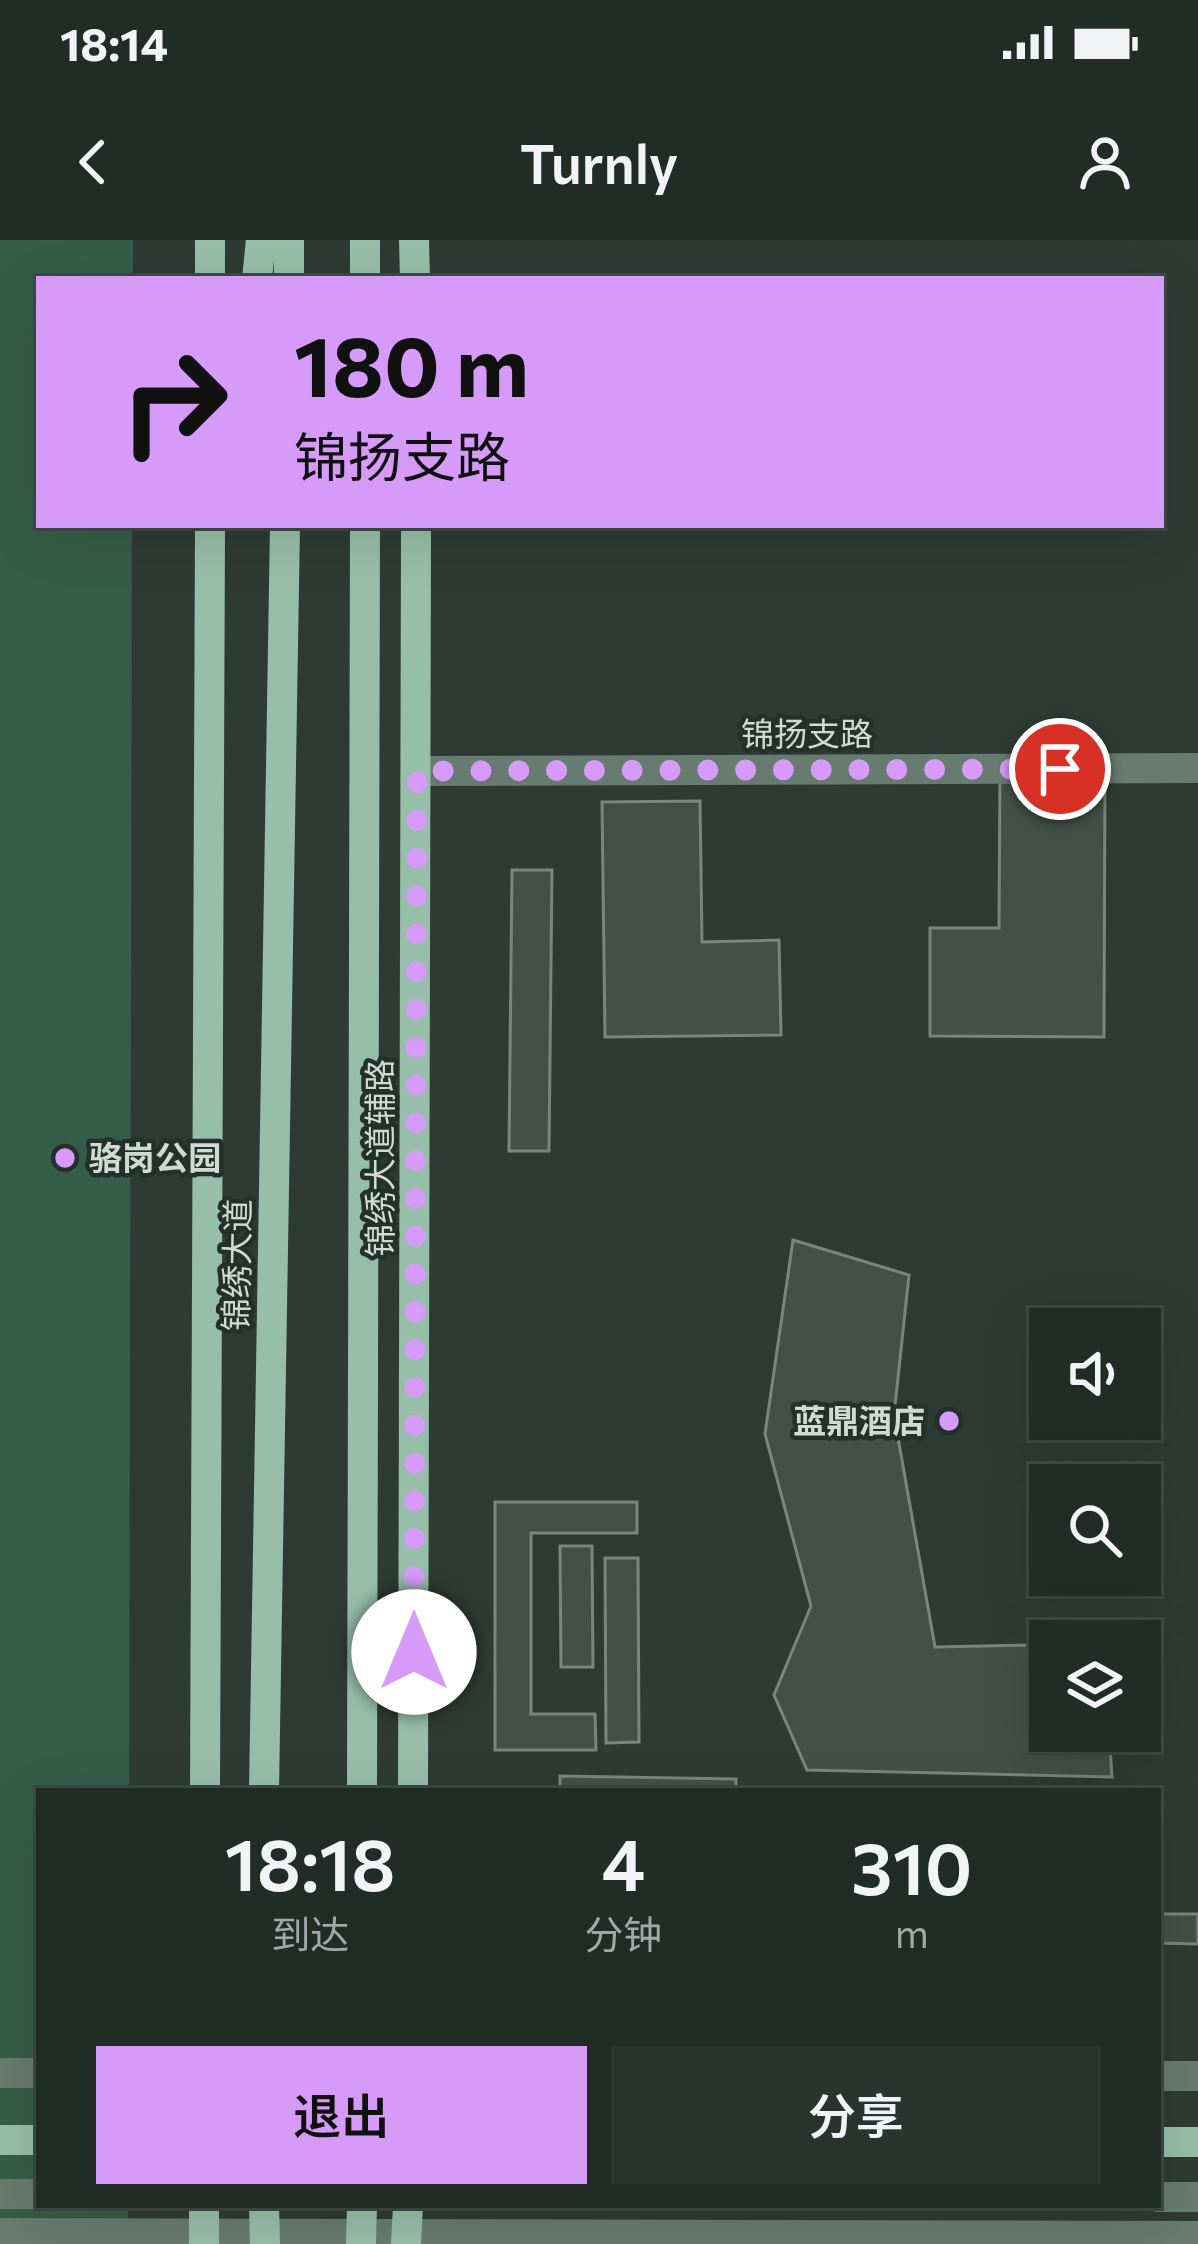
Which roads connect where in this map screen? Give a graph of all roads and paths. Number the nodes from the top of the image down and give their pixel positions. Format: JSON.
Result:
{"nodes":[{"id":1,"x":211,"y":240,"type":"edge"},
{"id":2,"x":261,"y":240,"type":"edge"},
{"id":3,"x":290,"y":240,"type":"edge"},
{"id":4,"x":365,"y":240,"type":"edge"},
{"id":5,"x":414,"y":240,"type":"edge"},
{"id":6,"x":210,"y":276,"type":"edge"},
{"id":7,"x":257,"y":276,"type":"edge"},
{"id":8,"x":289,"y":276,"type":"edge"},
{"id":9,"x":365,"y":276,"type":"edge"},
{"id":10,"x":415,"y":276,"type":"edge"},
{"id":11,"x":209,"y":528,"type":"edge"},
{"id":12,"x":228,"y":528,"type":"edge"},
{"id":13,"x":285,"y":528,"type":"edge"},
{"id":14,"x":365,"y":528,"type":"edge"},
{"id":15,"x":416,"y":528,"type":"edge"},
{"id":16,"x":209,"y":688,"type":"junction"},
{"id":17,"x":1198,"y":768,"type":"edge"},
{"id":18,"x":417,"y":771,"type":"junction"},
{"id":19,"x":205,"y":1788,"type":"edge"},
{"id":20,"x":264,"y":1788,"type":"edge"},
{"id":21,"x":362,"y":1788,"type":"edge"},
{"id":22,"x":413,"y":1788,"type":"edge"},
{"id":23,"x":0,"y":2073,"type":"edge"},
{"id":24,"x":36,"y":2074,"type":"edge"},
{"id":25,"x":1161,"y":2076,"type":"edge"},
{"id":26,"x":1198,"y":2076,"type":"edge"},
{"id":27,"x":0,"y":2140,"type":"edge"},
{"id":28,"x":36,"y":2140,"type":"edge"},
{"id":29,"x":1161,"y":2142,"type":"edge"},
{"id":30,"x":1198,"y":2143,"type":"edge"},
{"id":31,"x":0,"y":2194,"type":"edge"},
{"id":32,"x":36,"y":2194,"type":"edge"},
{"id":33,"x":1161,"y":2197,"type":"edge"},
{"id":34,"x":1198,"y":2197,"type":"edge"},
{"id":35,"x":204,"y":2228,"type":"edge"},
{"id":36,"x":265,"y":2228,"type":"edge"},
{"id":37,"x":361,"y":2228,"type":"edge"},
{"id":38,"x":406,"y":2228,"type":"edge"},
{"id":39,"x":0,"y":2234,"type":"edge"},
{"id":40,"x":1198,"y":2236,"type":"edge"}],
"edges":[{"from":1,"to":6,"type":"main road"},
{"from":2,"to":7,"type":"main road"},
{"from":3,"to":8,"type":"main road"},
{"from":4,"to":9,"type":"main road"},
{"from":5,"to":10,"type":"main road"},
{"from":11,"to":16,"type":"main road"},
{"from":12,"to":16,"type":"main road"},
{"from":13,"to":20,"type":"main road","name":"锦绣大道"},
{"from":14,"to":21,"type":"main road"},
{"from":15,"to":18,"type":"main road","name":"锦绣大道辅路"},
{"from":16,"to":19,"type":"main road"},
{"from":17,"to":18,"type":"street","name":"锦扬支路"},
{"from":18,"to":22,"type":"main road","name":"锦绣大道辅路"},
{"from":23,"to":24,"type":"street"},
{"from":25,"to":26,"type":"street"},
{"from":27,"to":28,"type":"main road"},
{"from":29,"to":30,"type":"main road"},
{"from":31,"to":32,"type":"street"},
{"from":33,"to":34,"type":"street"},
{"from":35,"to":36,"type":"street"},
{"from":35,"to":39,"type":"street"},
{"from":36,"to":37,"type":"street"},
{"from":37,"to":38,"type":"street"},
{"from":38,"to":40,"type":"street"}]}
